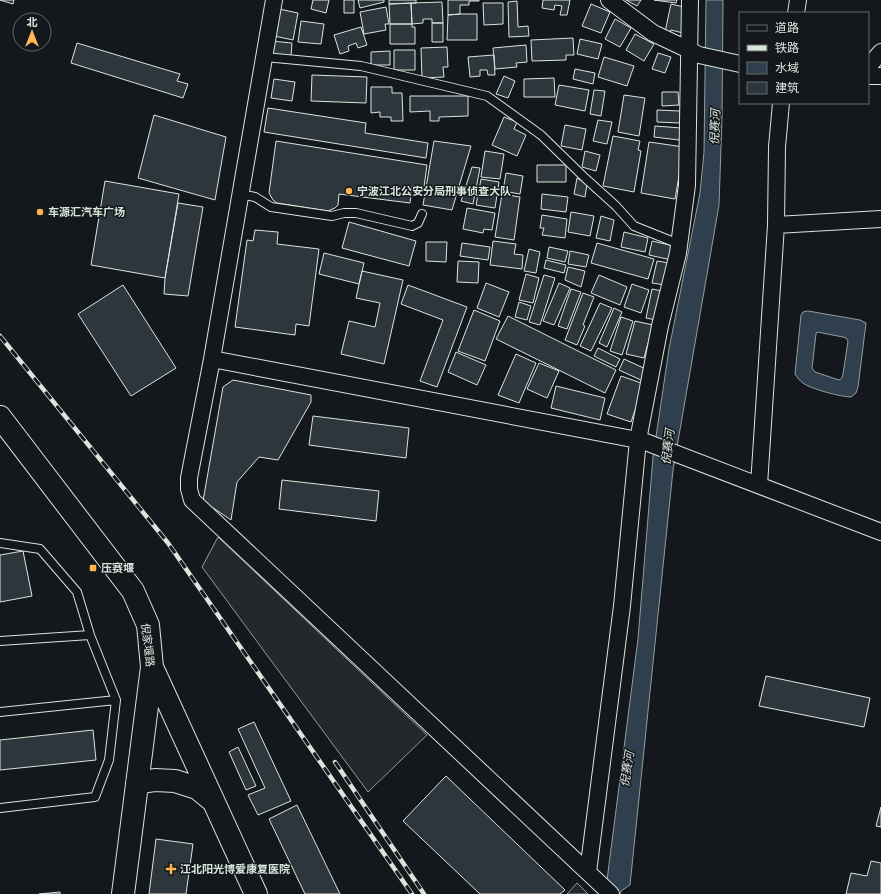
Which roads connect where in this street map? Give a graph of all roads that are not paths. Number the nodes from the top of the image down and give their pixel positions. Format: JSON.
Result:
{"nodes":[{"id":1,"x":274,"y":0,"type":"edge"},
{"id":2,"x":609,"y":0,"type":"edge"},
{"id":3,"x":690,"y":0,"type":"edge"},
{"id":4,"x":798,"y":0,"type":"edge"},
{"id":5,"x":796,"y":12,"type":"edge"},
{"id":6,"x":694,"y":52,"type":"junction"},
{"id":7,"x":881,"y":52,"type":"edge"},
{"id":8,"x":264,"y":57,"type":"junction"},
{"id":9,"x":739,"y":64,"type":"edge"},
{"id":10,"x":869,"y":66,"type":"edge"},
{"id":11,"x":869,"y":76,"type":"edge"},
{"id":12,"x":881,"y":76,"type":"edge"},
{"id":13,"x":780,"y":104,"type":"edge"},
{"id":14,"x":240,"y":194,"type":"junction"},
{"id":15,"x":422,"y":214,"type":"dead end"},
{"id":16,"x":881,"y":219,"type":"edge"},
{"id":17,"x":776,"y":226,"type":"junction"},
{"id":18,"x":679,"y":244,"type":"junction"},
{"id":19,"x":212,"y":359,"type":"junction"},
{"id":20,"x":0,"y":417,"type":"edge"},
{"id":21,"x":640,"y":441,"type":"junction"},
{"id":22,"x":759,"y":485,"type":"junction"},
{"id":23,"x":881,"y":532,"type":"edge"},
{"id":24,"x":0,"y":543,"type":"edge"},
{"id":25,"x":90,"y":635,"type":"junction"},
{"id":26,"x":0,"y":641,"type":"edge"},
{"id":27,"x":152,"y":667,"type":"junction"},
{"id":28,"x":116,"y":700,"type":"junction"},
{"id":29,"x":0,"y":712,"type":"edge"},
{"id":30,"x":137,"y":783,"type":"junction"},
{"id":31,"x":213,"y":801,"type":"junction"},
{"id":32,"x":0,"y":808,"type":"edge"},
{"id":33,"x":588,"y":872,"type":"junction"},
{"id":34,"x":123,"y":894,"type":"edge"},
{"id":35,"x":256,"y":894,"type":"edge"},
{"id":36,"x":611,"y":894,"type":"edge"}],
"edges":[{"from":1,"to":8,"type":"street"},
{"from":2,"to":6,"type":"street"},
{"from":3,"to":6,"type":"street"},
{"from":4,"to":5,"type":"street"},
{"from":6,"to":9,"type":"street"},
{"from":6,"to":18,"type":"street"},
{"from":7,"to":10,"type":"street"},
{"from":8,"to":14,"type":"street"},
{"from":8,"to":18,"type":"lane"},
{"from":11,"to":12,"type":"street"},
{"from":13,"to":17,"type":"street"},
{"from":14,"to":15,"type":"lane"},
{"from":14,"to":19,"type":"street"},
{"from":16,"to":17,"type":"street"},
{"from":17,"to":22,"type":"street"},
{"from":18,"to":21,"type":"street"},
{"from":19,"to":21,"type":"street"},
{"from":19,"to":33,"type":"street"},
{"from":20,"to":27,"type":"main road","name":"倪家堰路"},
{"from":21,"to":22,"type":"street"},
{"from":21,"to":33,"type":"street"},
{"from":22,"to":23,"type":"street"},
{"from":24,"to":25,"type":"lane"},
{"from":25,"to":26,"type":"lane"},
{"from":25,"to":28,"type":"lane"},
{"from":27,"to":30,"type":"main road","name":"倪家堰路"},
{"from":27,"to":31,"type":"main road"},
{"from":28,"to":29,"type":"lane"},
{"from":28,"to":32,"type":"lane"},
{"from":30,"to":31,"type":"main road"},
{"from":30,"to":34,"type":"main road","name":"倪家堰路"},
{"from":31,"to":35,"type":"main road"},
{"from":33,"to":36,"type":"street"}]}
